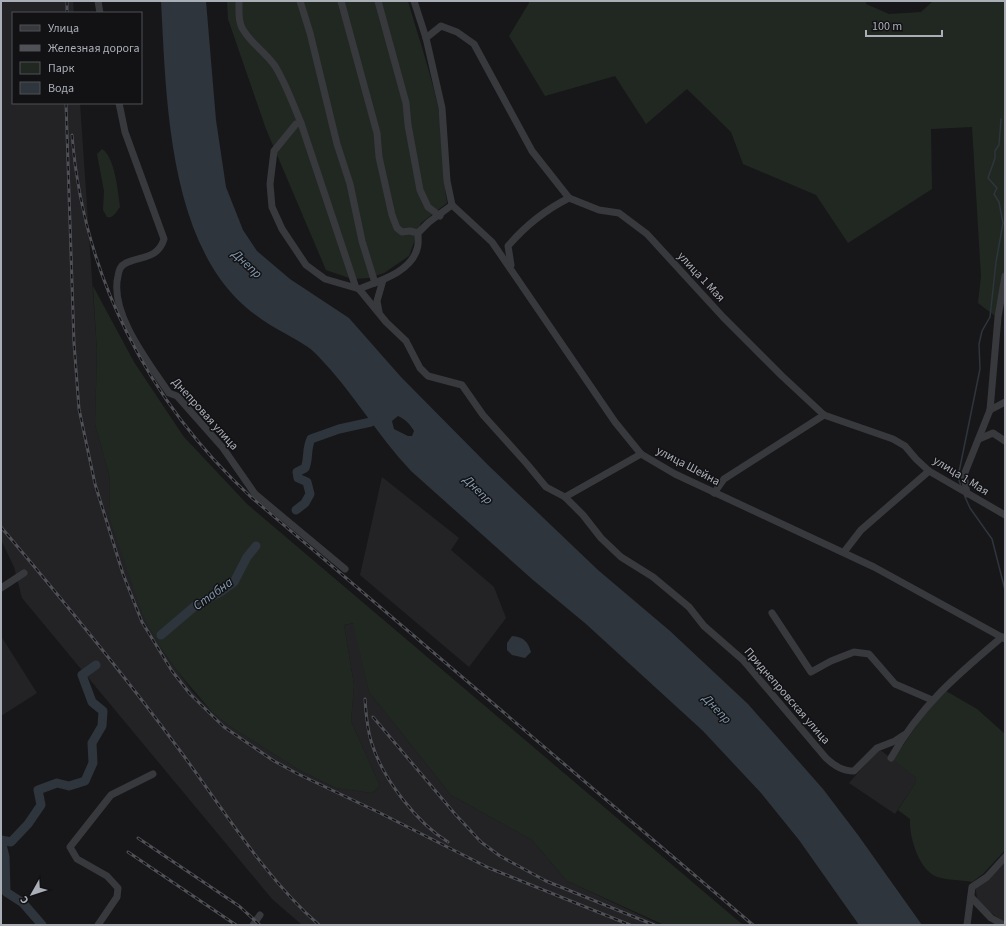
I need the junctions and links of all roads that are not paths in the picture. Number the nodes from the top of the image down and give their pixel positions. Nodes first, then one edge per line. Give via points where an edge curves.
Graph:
1 (98, 1) edge
2 (239, 1) edge
3 (300, 1) edge
4 (341, 1) edge
5 (378, 1) edge
6 (414, 1) edge
7 (100, 12) edge
8 (426, 38) junction
9 (119, 104) edge
10 (301, 123) junction
11 (569, 198) junction
12 (452, 205) junction
13 (440, 216) junction
14 (418, 233) junction
15 (511, 267) junction
16 (1005, 276) edge
17 (383, 280) junction
18 (375, 283) junction
19 (358, 289) junction
20 (380, 314) junction
21 (1005, 402) edge
22 (990, 410) junction
23 (824, 415) junction
24 (978, 439) junction
25 (1005, 441) edge
26 (641, 454) junction
27 (929, 470) junction
28 (714, 493) junction
29 (967, 494) junction
30 (565, 497) junction
31 (1005, 515) edge
32 (844, 552) junction
33 (345, 569) dead end
34 (24, 573) dead end
35 (1, 588) edge
36 (772, 612) dead end
37 (1003, 638) edge
38 (932, 700) junction
39 (904, 735) junction
40 (891, 758) dead end
41 (153, 774) dead end
42 (1005, 856) edge
43 (971, 897) junction
44 (260, 915) dead end
45 (98, 925) edge
46 (253, 925) edge
47 (967, 925) edge
48 (1004, 925) edge

1 - 7 street
2 - 10 street via 240,21 244,32 274,65 287,88
3 - 18 street
4 - 14 street via 376,132 392,216 397,228 402,232 410,230
5 - 13 street via 406,103 420,190 428,207
6 - 8 street
8 - 11 street, улица 1 Мая via 441,26 457,32 474,44 532,151
8 - 12 street via 442,108 447,181
9 - 33 street, Днепровая улица via 126,132 164,239 162,246 153,255 120,268 116,284 118,307 137,343 169,393 177,396 223,448 255,494
10 - 19 street
10 - 19 street via 296,124 274,151 270,184 272,207 282,229 306,265 325,278
11 - 15 street via 551,206 512,241 508,246
11 - 23 street, улица 1 Мая via 599,210 619,213 647,234 723,317
12 - 13 street
12 - 15 street, улица Шейна via 492,242
13 - 14 street
14 - 17 street via 417,250 404,269
15 - 26 street, улица Шейна via 615,422
16 - 22 street via 998,317
17 - 18 street
17 - 20 street via 377,301
18 - 19 street
19 - 20 street, Приднепровская улица
20 - 30 street, Приднепровская улица via 406,341 420,368 428,376 462,385 483,415 546,488
21 - 22 street
22 - 24 street
23 - 27 street, улица 1 Мая via 893,439 905,446 916,460
23 - 28 street via 724,479
24 - 25 street via 993,433
24 - 29 street via 964,475
26 - 28 street, улица Шейна
26 - 30 street
27 - 29 street, улица 1 Мая
27 - 32 street via 861,530
28 - 32 street, улица Шейна
29 - 31 street, улица 1 Мая
30 - 39 street, Приднепровская улица via 621,557 653,577 689,607 704,626 743,660 835,766 845,771 854,771 877,748 895,742
32 - 37 street, улица Шейна
34 - 35 street
36 - 38 street via 811,672 854,652 869,654 895,684
37 - 38 street via 947,683
38 - 39 street
39 - 40 street
41 - 45 street via 111,796 70,847 77,859 107,876 118,888 117,897
42 - 43 street via 987,877 972,887
43 - 47 street
43 - 48 street via 991,918
44 - 46 street

